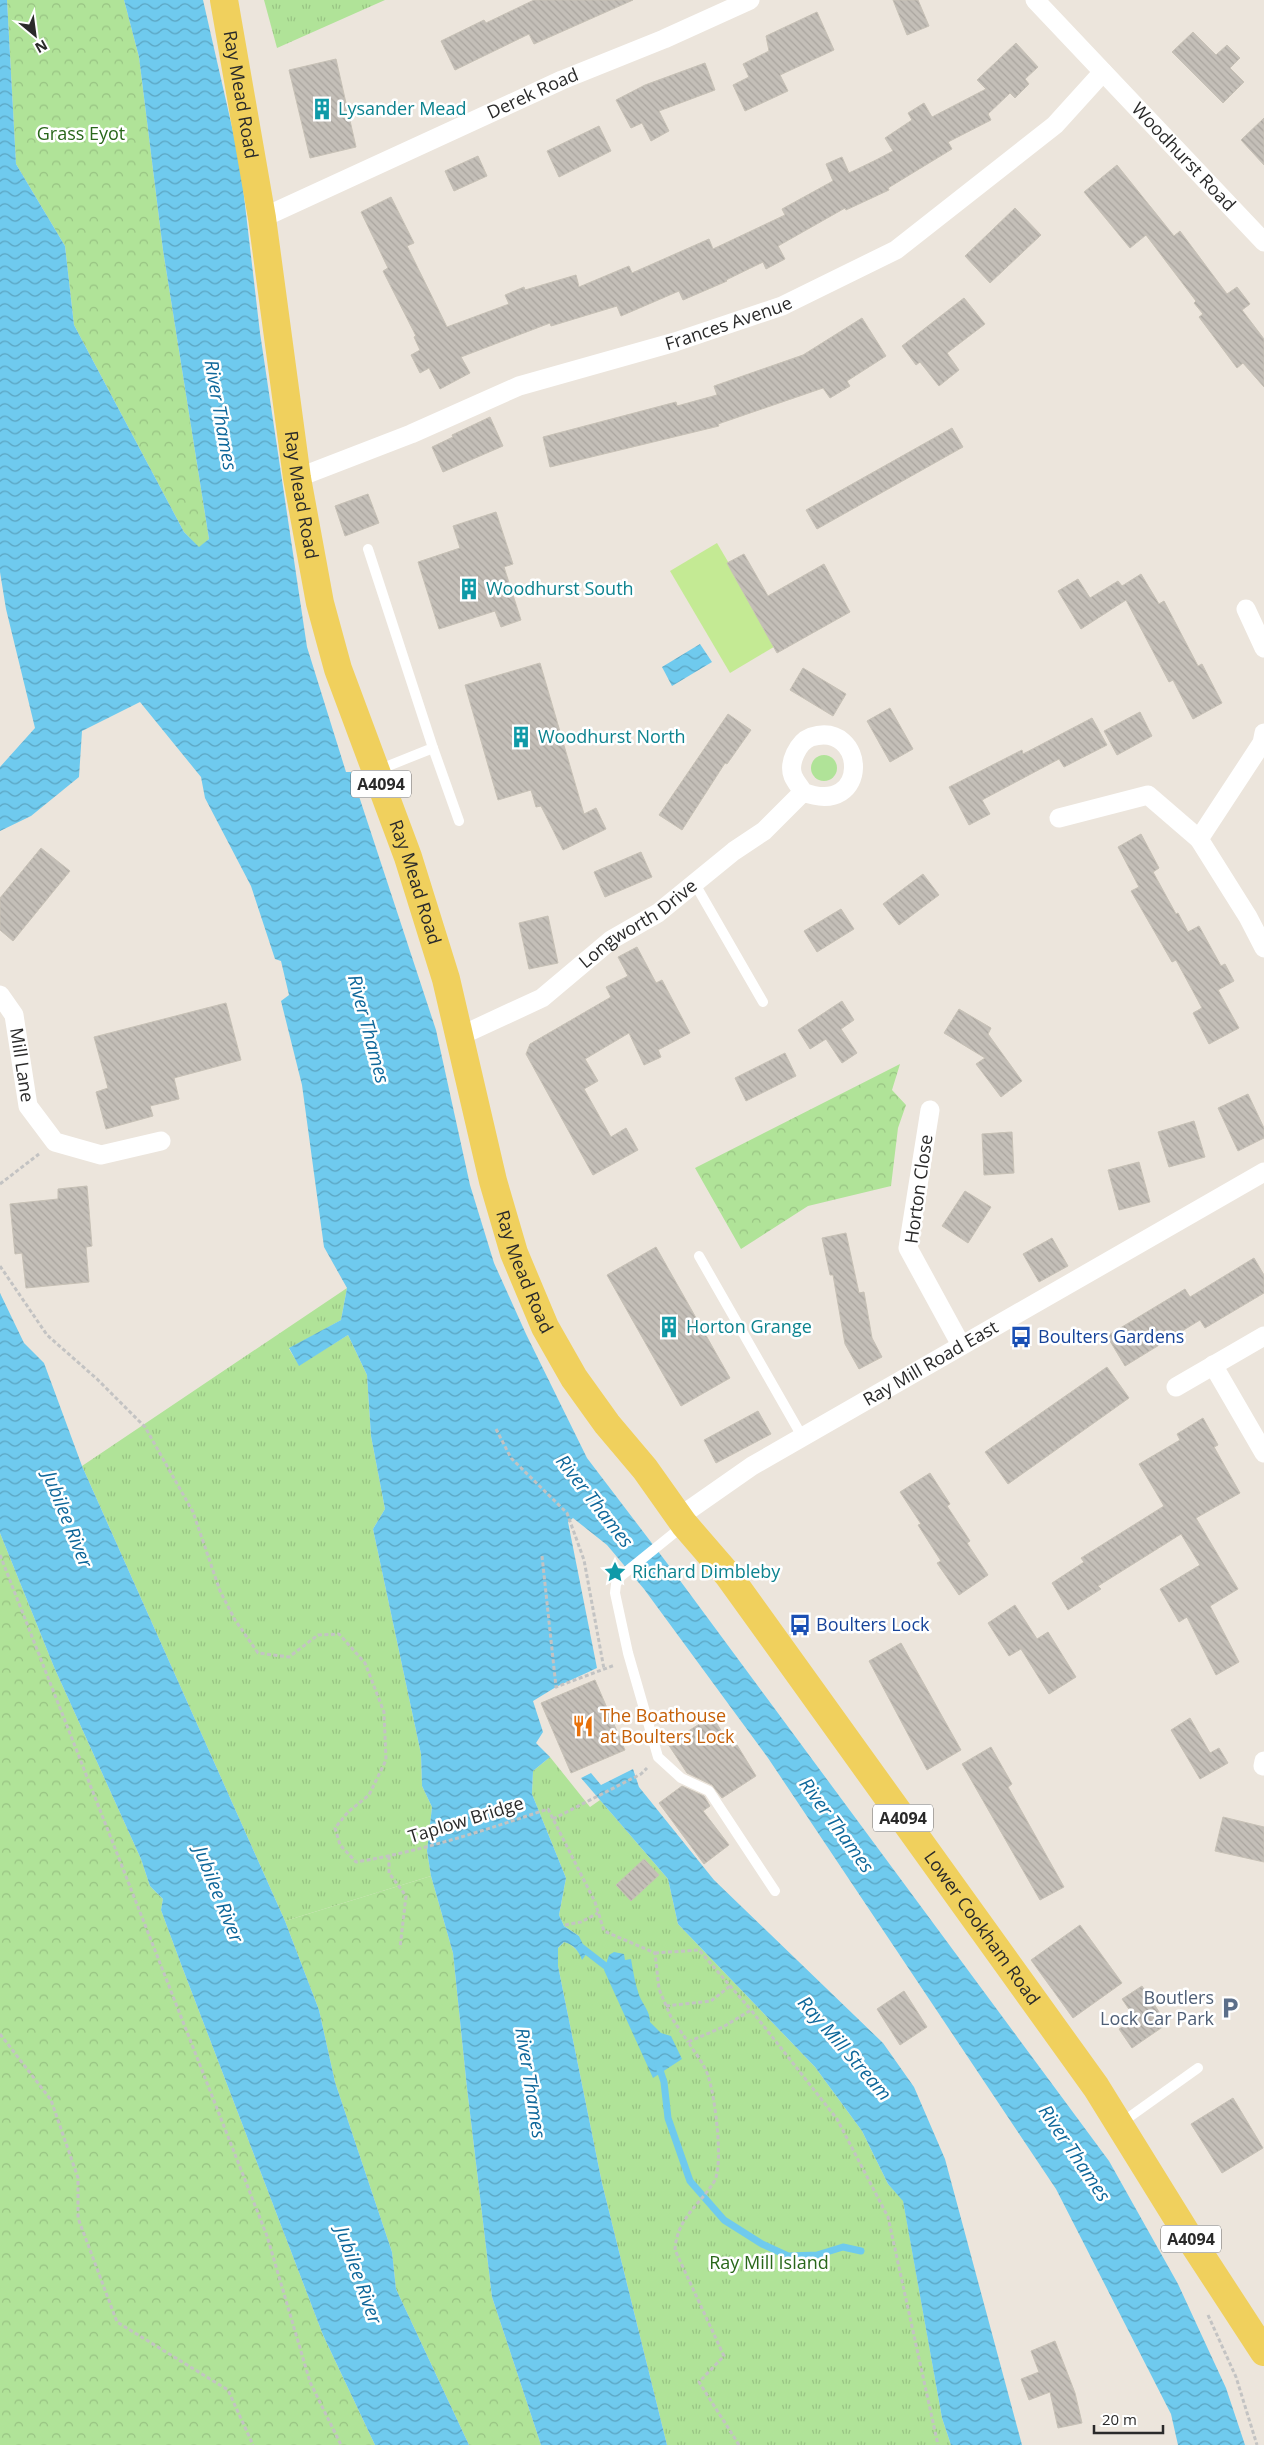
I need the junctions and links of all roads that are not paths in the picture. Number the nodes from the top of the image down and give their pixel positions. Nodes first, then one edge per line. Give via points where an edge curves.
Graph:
1 (224, 0) edge
2 (750, 0) edge
3 (1034, 0) edge
4 (1103, 72) junction
5 (262, 218) junction
6 (1264, 242) edge
7 (297, 478) junction
8 (368, 549) dead end
9 (1246, 609) dead end
10 (1264, 648) edge
11 (1264, 732) edge
12 (433, 748) junction
13 (377, 770) junction
14 (803, 792) dead end
15 (1060, 818) dead end
16 (459, 821) dead end
17 (1199, 839) junction
18 (694, 884) junction
19 (1264, 948) edge
20 (0, 996) edge
21 (763, 1002) dead end
22 (460, 1036) junction
23 (930, 1110) dead end
24 (161, 1141) dead end
25 (1264, 1172) edge
26 (699, 1256) dead end
27 (1264, 1336) edge
28 (961, 1345) junction
29 (1213, 1365) junction
30 (1176, 1387) dead end
31 (803, 1438) junction
32 (1264, 1454) edge
33 (678, 1526) junction
34 (775, 1891) dead end
35 (1198, 2068) dead end
36 (1120, 2124) junction
37 (1264, 2352) edge

1 - 5 main road, Ray Mead Road / A4094
2 - 5 street, Derek Road via 562,80
3 - 4 street
4 - 6 street, Woodhurst Road
4 - 7 street, Frances Avenue via 1055,125 896,250 782,306 675,342 518,386 411,434
5 - 7 main road, Ray Mead Road / A4094
7 - 13 main road, Ray Mead Road / A4094 via 328,636
8 - 12 lane
9 - 10 street
11 - 17 street via 1262,743
12 - 13 lane
12 - 16 lane
13 - 22 main road, Ray Mead Road / A4094 via 411,866
14 - 18 street, Longworth Drive via 764,831
15 - 17 street via 1148,795
17 - 19 street
18 - 21 lane
18 - 22 street, Longworth Drive via 658,912 611,940 542,998
20 - 24 street, Mill Lane via 14,1015 28,1106 56,1142 101,1155
22 - 33 main road, Ray Mead Road / A4094 via 493,1181 528,1290 574,1378
23 - 28 street, Horton Close via 908,1248
25 - 28 street, Ray Mill Road East
26 - 31 lane
27 - 29 street
28 - 31 street, Ray Mill Road East
29 - 30 street
29 - 32 street
31 - 33 street, Ray Mill Road East via 752,1466
33 - 34 lane via 616,1584 615,1593 630,1660 644,1697 658,1757 681,1778 709,1791
33 - 36 main road, Lower Cookham Road / A4094 via 728,1575 1043,2010
35 - 36 lane
36 - 37 main road, Lower Cookham Road / A4094

